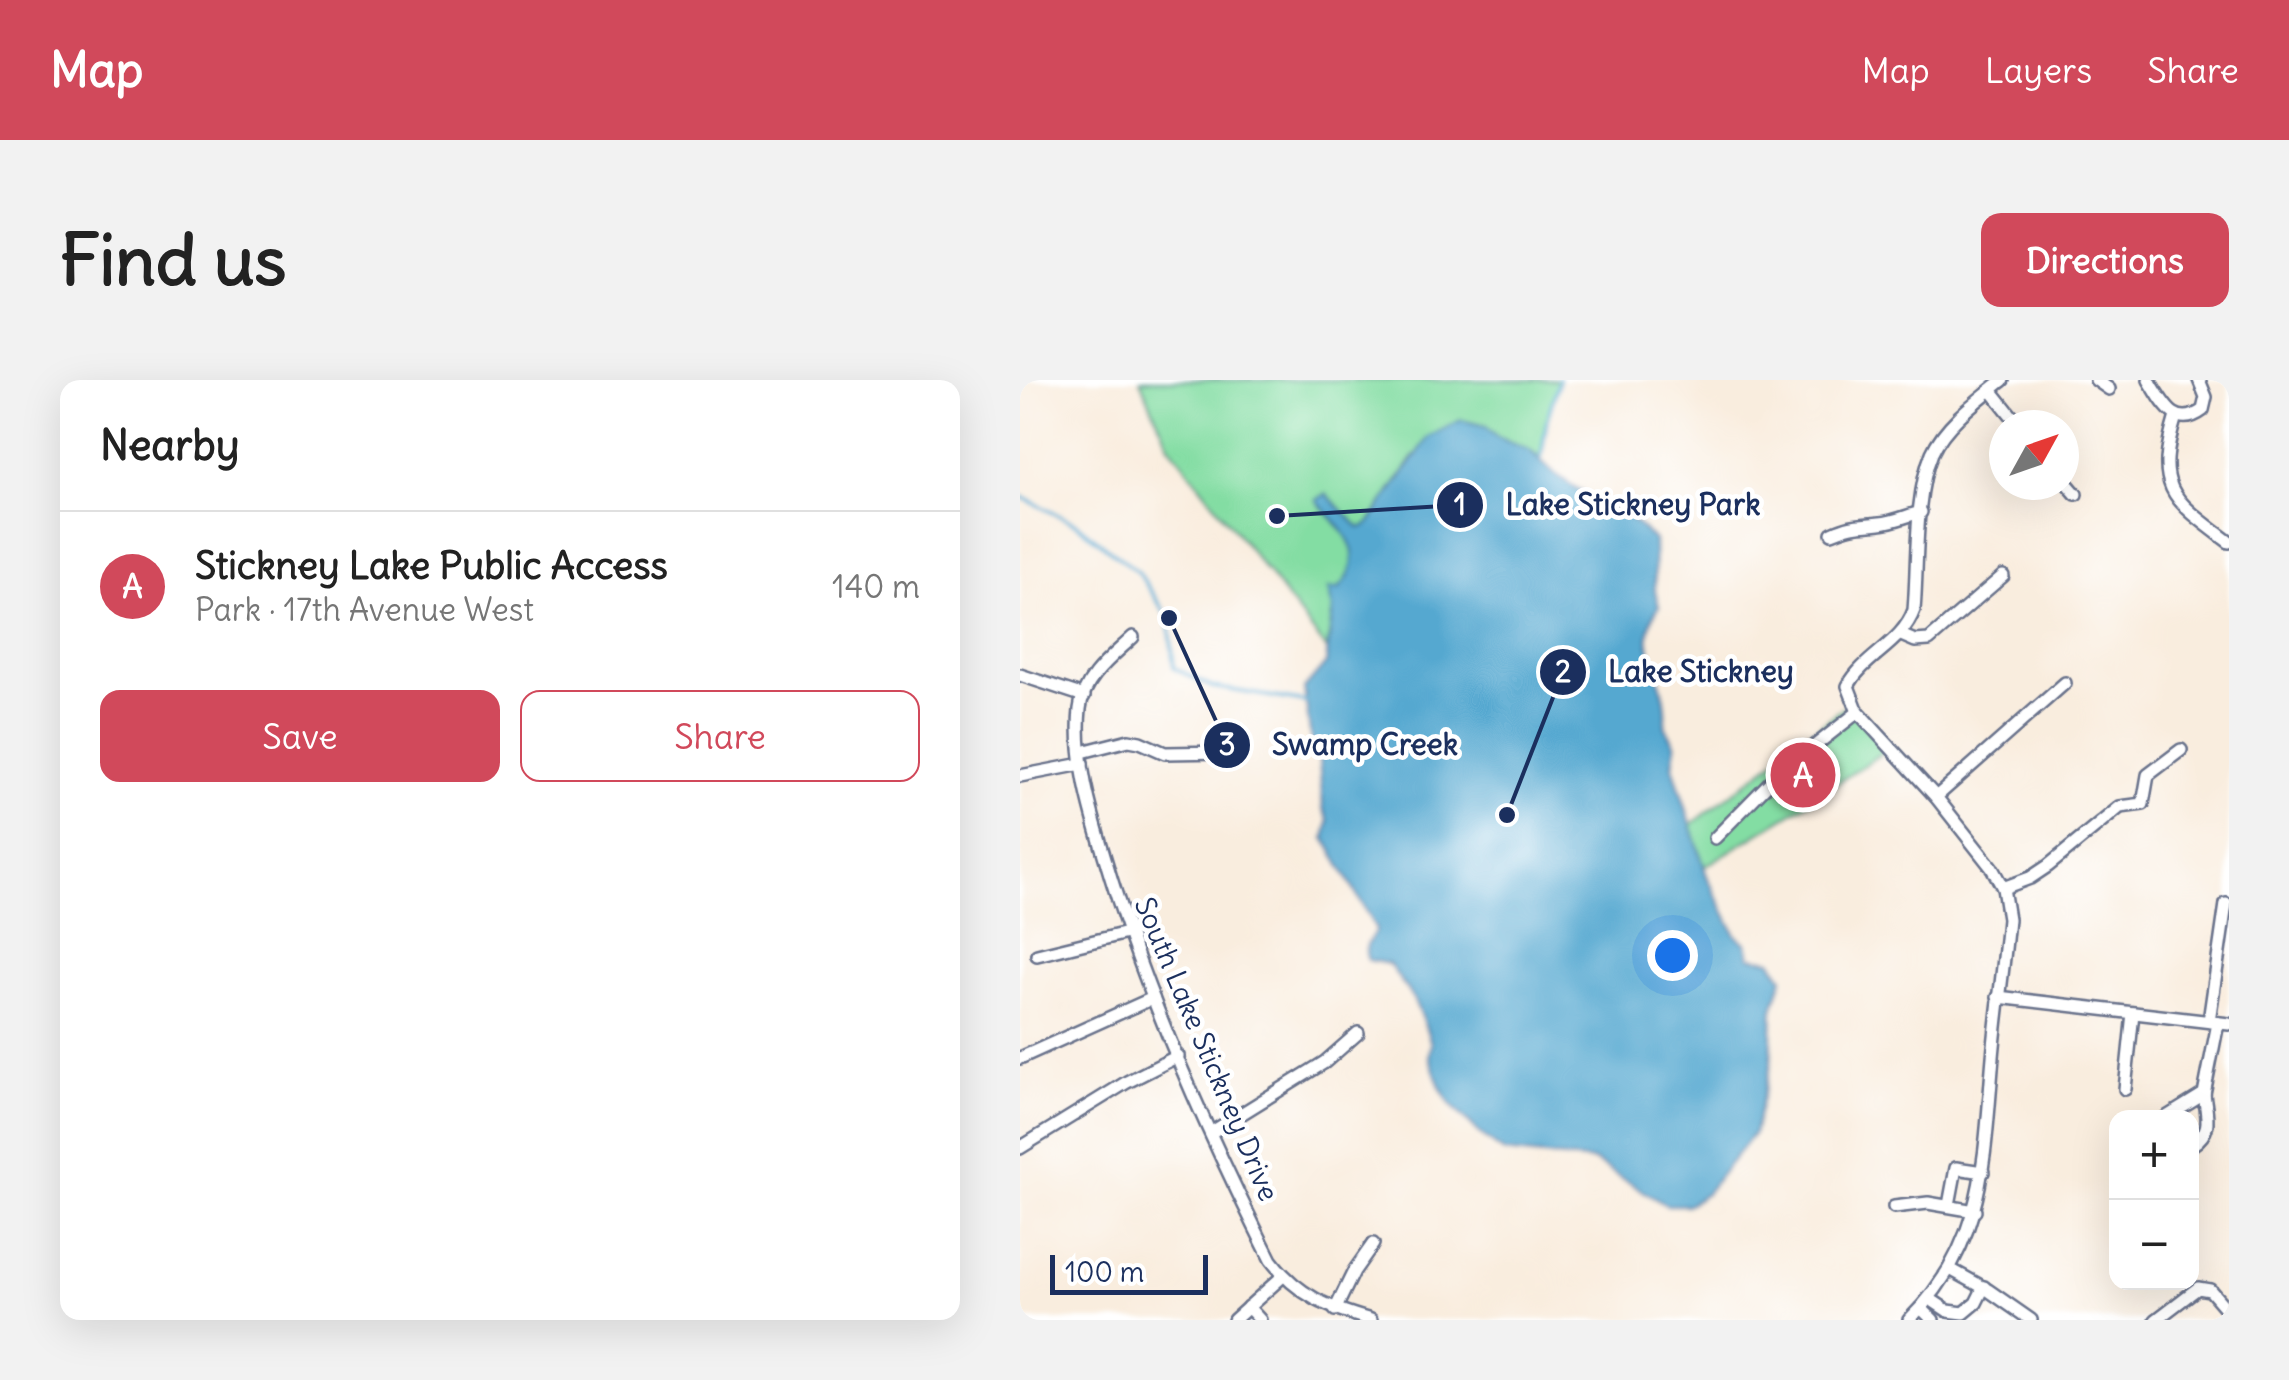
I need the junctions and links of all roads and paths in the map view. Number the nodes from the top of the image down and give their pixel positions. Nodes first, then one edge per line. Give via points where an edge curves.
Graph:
1 (2003, 380) edge
2 (2096, 380) edge
3 (2149, 380) edge
4 (2199, 380) edge
5 (2109, 388) dead end
6 (1991, 390) junction
7 (2008, 410) edge
8 (2176, 416) junction
9 (1921, 512) junction
10 (1832, 533) dead end
11 (2229, 542) edge
12 (2003, 576) dead end
13 (1901, 634) junction
14 (1133, 637) dead end
15 (1020, 675) edge
16 (2065, 683) dead end
17 (1084, 696) junction
18 (1858, 712) junction
19 (2180, 750) dead end
20 (1228, 752) dead end
21 (1082, 758) junction
22 (1020, 776) edge
23 (1936, 797) junction
24 (1716, 838) dead end
25 (2003, 888) junction
26 (2226, 904) dead end
27 (1127, 933) junction
28 (1037, 955) dead end
29 (1998, 997) junction
30 (1153, 998) junction
31 (2133, 1013) junction
32 (2219, 1022) edge
33 (1358, 1033) dead end
34 (1178, 1056) junction
35 (1020, 1058) edge
36 (2125, 1090) dead end
37 (2204, 1094) junction
38 (2178, 1110) edge
39 (1212, 1132) junction
40 (2199, 1140) edge
41 (1020, 1148) edge
42 (1982, 1172) junction
43 (1949, 1205) junction
44 (1894, 1208) dead end
45 (1975, 1211) junction
46 (1374, 1244) dead end
47 (1950, 1269) junction
48 (1283, 1276) junction
49 (1984, 1287) junction
50 (1925, 1304) junction
51 (1248, 1307) junction
52 (1336, 1310) junction
53 (2229, 1312) edge
54 (1234, 1320) edge
55 (1260, 1320) edge
56 (1372, 1320) edge
57 (1909, 1320) edge
58 (1933, 1320) edge
59 (2031, 1320) edge
60 (2156, 1320) edge

1 - 6 street
2 - 5 street
3 - 8 street
4 - 8 street via 2204,410 2193,418
6 - 7 street
6 - 9 street via 1932,453
8 - 11 street via 2166,475 2177,498
9 - 10 street
9 - 13 street via 1914,610
12 - 13 street via 1928,640
13 - 18 street via 1848,686
14 - 17 street via 1091,678
15 - 17 street
16 - 23 street
17 - 21 street, South Lake Stickney Drive
18 - 23 street
18 - 24 street via 1775,777
19 - 25 street via 2148,776 2144,804 2120,807 2030,878
20 - 21 street via 1165,753 1129,740
21 - 22 street
21 - 27 street, South Lake Stickney Drive
23 - 25 street
25 - 29 street via 2008,919
26 - 32 street
27 - 28 street
27 - 30 street, South Lake Stickney Drive
29 - 31 street
29 - 42 street
30 - 34 street, South Lake Stickney Drive
30 - 35 street
31 - 32 street
31 - 36 street
32 - 37 street
33 - 39 street via 1325,1062
34 - 39 street, South Lake Stickney Drive
34 - 41 street
37 - 38 street
37 - 40 street via 2208,1127
39 - 48 street, South Lake Stickney Drive
42 - 43 street via 1956,1168
42 - 45 street
43 - 44 street
43 - 45 street
45 - 47 street
46 - 52 street
47 - 49 street
47 - 50 street
48 - 51 street
48 - 52 street, South Lake Stickney Drive
49 - 50 street via 1964,1313
49 - 59 street
50 - 57 street
50 - 58 street
51 - 54 street
51 - 55 street
52 - 56 street, South Lake Stickney Drive
53 - 60 street via 2210,1290 2198,1288

